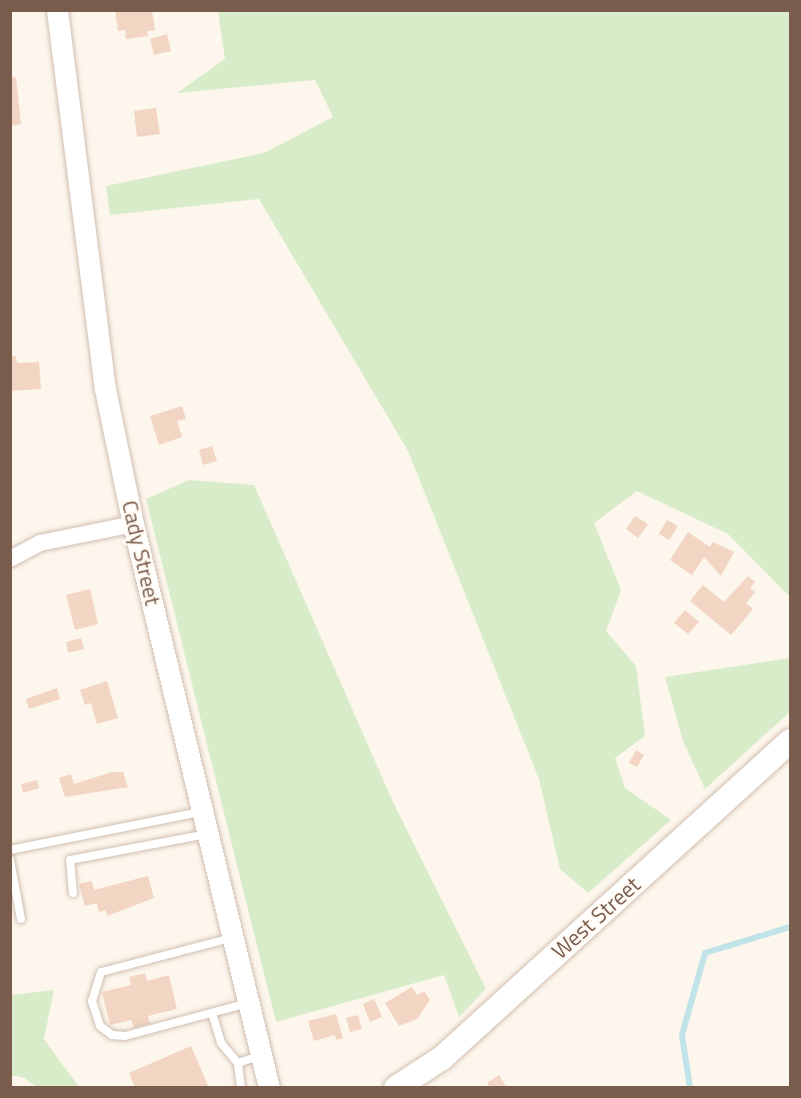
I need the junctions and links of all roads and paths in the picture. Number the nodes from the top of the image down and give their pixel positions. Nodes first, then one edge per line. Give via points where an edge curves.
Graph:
1 (57, 10) edge
2 (133, 524) junction
3 (10, 559) edge
4 (790, 741) edge
5 (201, 812) junction
6 (207, 834) junction
7 (10, 850) edge
8 (10, 860) edge
9 (73, 893) dead end
10 (21, 919) dead end
11 (233, 938) junction
12 (249, 1003) junction
13 (212, 1013) junction
14 (261, 1055) junction
15 (238, 1063) junction
16 (241, 1088) edge
17 (269, 1088) edge
18 (396, 1088) edge

1 - 2 street, Cady Street via 105,389
2 - 3 street via 40,543
2 - 5 street, Cady Street
4 - 18 main road, West Street via 442,1058
5 - 6 street, Cady Street
5 - 7 lane
6 - 9 lane via 70,860
6 - 11 street, Cady Street
8 - 10 lane
11 - 12 street, Cady Street
11 - 13 lane via 111,968 101,972 93,988 100,1026 112,1035 125,1036
12 - 13 lane
12 - 14 street, Cady Street
13 - 15 lane via 221,1043
14 - 15 lane
14 - 17 street, Cady Street
15 - 16 lane

